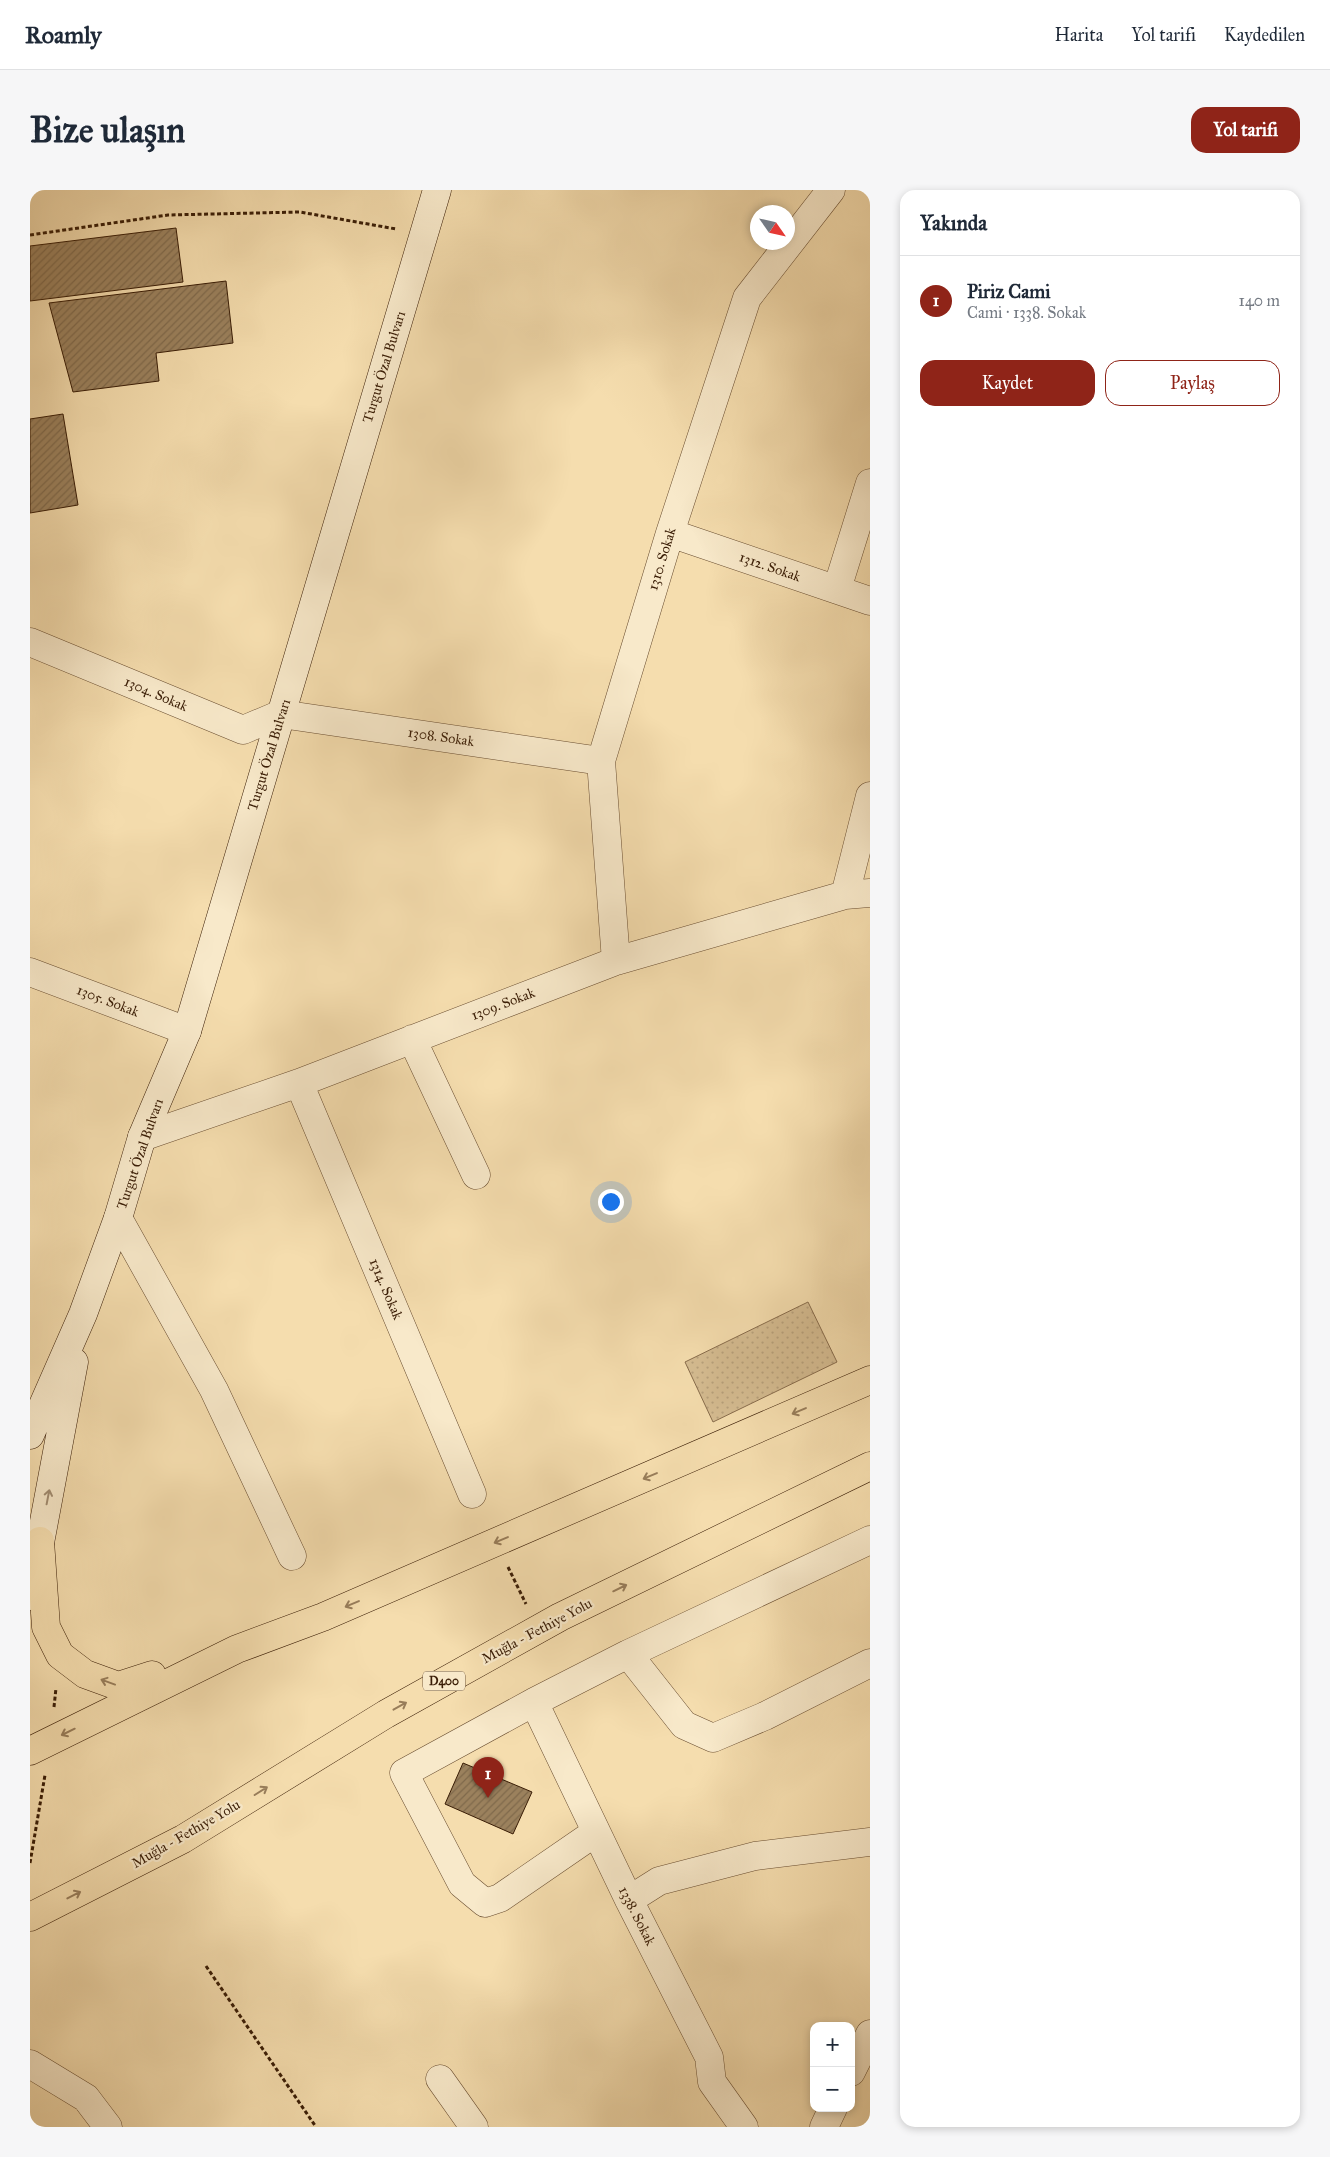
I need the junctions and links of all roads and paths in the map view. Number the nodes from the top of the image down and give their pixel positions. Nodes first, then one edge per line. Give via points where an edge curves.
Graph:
1 (437, 190) edge
2 (831, 190) edge
3 (424, 234) junction
4 (30, 235) edge
5 (870, 483) edge
6 (670, 533) junction
7 (837, 589) junction
8 (870, 601) edge
9 (30, 642) edge
10 (282, 714) junction
11 (601, 761) junction
12 (870, 796) edge
13 (858, 894) edge
14 (616, 961) junction
15 (30, 972) edge
16 (187, 1031) junction
17 (412, 1040) junction
18 (299, 1083) junction
19 (142, 1137) junction
20 (476, 1175) dead end
21 (118, 1218) junction
22 (83, 1314) junction
23 (870, 1380) edge
24 (30, 1434) edge
25 (870, 1466) edge
26 (472, 1494) dead end
27 (870, 1540) edge
28 (40, 1541) junction
29 (496, 1542) junction
30 (292, 1556) dead end
31 (30, 1596) edge
32 (539, 1629) junction
33 (237, 1649) junction
34 (628, 1654) junction
35 (870, 1663) edge
36 (534, 1702) junction
37 (30, 1751) edge
38 (596, 1832) junction
39 (870, 1842) edge
40 (629, 1900) junction
41 (30, 1917) edge
42 (206, 1966) dead end
43 (870, 2034) edge
44 (30, 2064) edge
45 (854, 2067) edge
46 (440, 2079) dead end
47 (831, 2112) edge
48 (108, 2127) edge
49 (316, 2127) edge
50 (474, 2127) edge
51 (744, 2127) edge
52 (824, 2127) edge

1 - 3 street, Turgut Özal Bulvarı
2 - 6 street, 1310. Sokak via 747,298
3 - 4 path via 300,212 168,215
3 - 10 street, Turgut Özal Bulvarı
5 - 7 street
6 - 7 street, 1312. Sokak
6 - 11 street, 1310. Sokak
7 - 8 street, 1312. Sokak
9 - 10 street, 1304. Sokak via 243,730
10 - 11 street, 1308. Sokak
10 - 16 street, Turgut Özal Bulvarı
11 - 14 street, 1310. Sokak
12 - 13 street
13 - 14 street, 1309. Sokak
14 - 17 street, 1309. Sokak
15 - 16 street, 1305. Sokak
16 - 19 street, Turgut Özal Bulvarı
17 - 18 street, 1309. Sokak
17 - 20 street
18 - 19 street, 1309. Sokak
18 - 26 street, 1314. Sokak
19 - 21 street, Turgut Özal Bulvarı
21 - 22 street, Turgut Özal Bulvarı
21 - 30 street via 214,1390
22 - 24 street, Turgut Özal Bulvarı
28 -> 22 street, Turgut Özal Bulvarı
23 -> 29 highway
32 -> 25 highway, Muğla - Fethiye Yolu / D400
27 - 34 street
28 - 31 street, Turgut Özal Bulvarı
33 -> 28 highway via 118,1686 85,1674 60,1655 46,1628
29 - 32 path
29 -> 33 highway via 323,1617
41 -> 32 highway, Muğla - Fethiye Yolu / D400 via 183,1839 386,1714
33 -> 37 highway
34 - 35 street via 684,1726 714,1738
34 - 36 street
36 - 38 street, 1338. Sokak
36 - 38 street via 404,1773 462,1884 485,1903 500,1898
38 - 40 street, 1338. Sokak
39 - 40 street via 755,1856 659,1881
40 - 51 street, 1338. Sokak via 709,2056 712,2082
42 - 49 path
43 - 45 street
44 - 48 street via 86,2098
46 - 50 street
47 - 52 street

